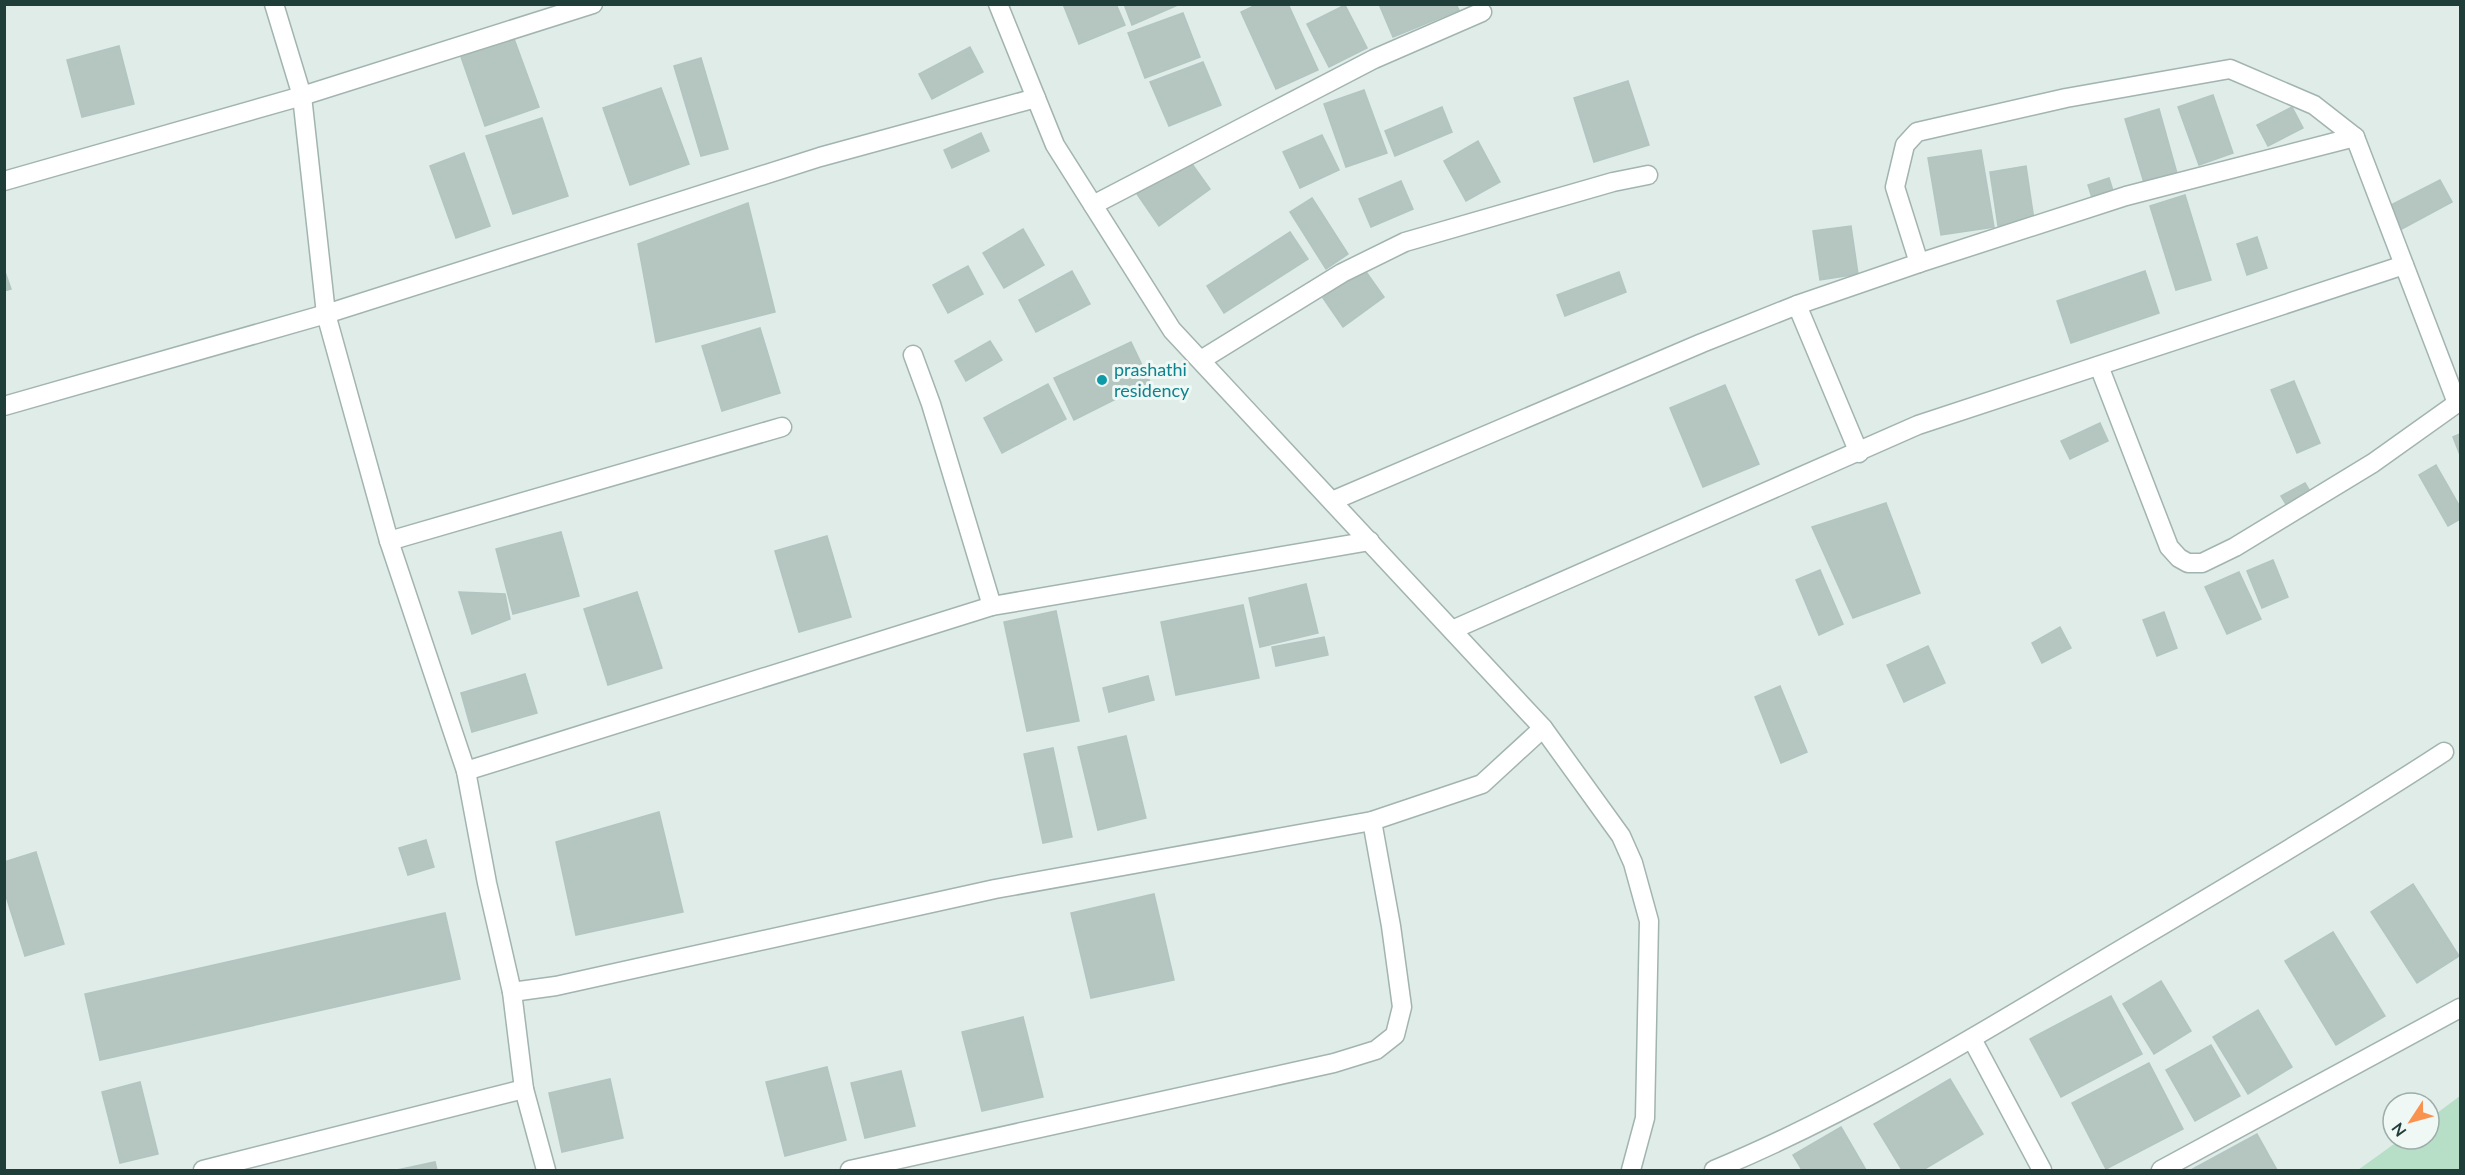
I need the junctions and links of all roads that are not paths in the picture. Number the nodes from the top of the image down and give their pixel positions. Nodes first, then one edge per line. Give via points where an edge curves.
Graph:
1 (274, 4) edge
2 (593, 4) edge
3 (998, 4) edge
4 (1482, 12) dead end
5 (302, 96) junction
6 (1036, 98) junction
7 (2355, 136) junction
8 (1648, 175) dead end
9 (4, 181) edge
10 (1093, 205) junction
11 (1919, 263) junction
12 (2404, 265) junction
13 (1797, 305) junction
14 (327, 314) junction
15 (912, 355) dead end
16 (1201, 360) junction
17 (2099, 366) junction
18 (2459, 402) edge
19 (4, 406) edge
20 (782, 427) dead end
21 (1859, 453) junction
22 (1332, 501) junction
23 (389, 541) junction
24 (1370, 541) junction
25 (992, 606) junction
26 (1452, 630) junction
27 (1543, 728) junction
28 (2444, 752) dead end
29 (466, 771) junction
30 (1372, 821) junction
31 (512, 992) junction
32 (2460, 1008) edge
33 (1972, 1039) junction
34 (524, 1089) junction
35 (203, 1170) edge
36 (546, 1170) edge
37 (850, 1170) edge
38 (1631, 1170) edge
39 (1714, 1170) edge
40 (2042, 1170) edge
41 (2161, 1170) edge

1 - 5 street
2 - 5 street
3 - 6 street
4 - 10 street via 1374,59
5 - 9 street
5 - 14 street
6 - 10 street via 1055,145
6 - 14 street via 820,157
7 - 11 street via 2126,196
7 - 11 street via 2314,105 2230,69 2066,98 1917,132 1905,145 1895,187
7 - 12 street
8 - 16 street via 1405,242 1342,273
10 - 16 street via 1172,330
11 - 13 street
12 - 17 street
12 - 18 street
13 - 21 street
13 - 22 street
14 - 19 street
14 - 23 street
15 - 25 street via 931,404
16 - 22 street
17 - 18 street via 2169,547 2188,563 2202,563 2245,541 2373,463
17 - 21 street via 1918,425
20 - 23 street
21 - 26 street
22 - 24 street
23 - 29 street
24 - 25 street
24 - 26 street
25 - 29 street
26 - 27 street
27 - 30 street via 1482,784
27 - 38 street via 1621,836 1649,921 1645,1118
28 - 33 street
29 - 31 street
30 - 31 street via 995,889 556,986
30 - 37 street via 1402,1007 1395,1035 1376,1050 1334,1063
31 - 34 street
32 - 41 street
33 - 39 street via 1776,1144
33 - 40 street
34 - 35 street
34 - 36 street

